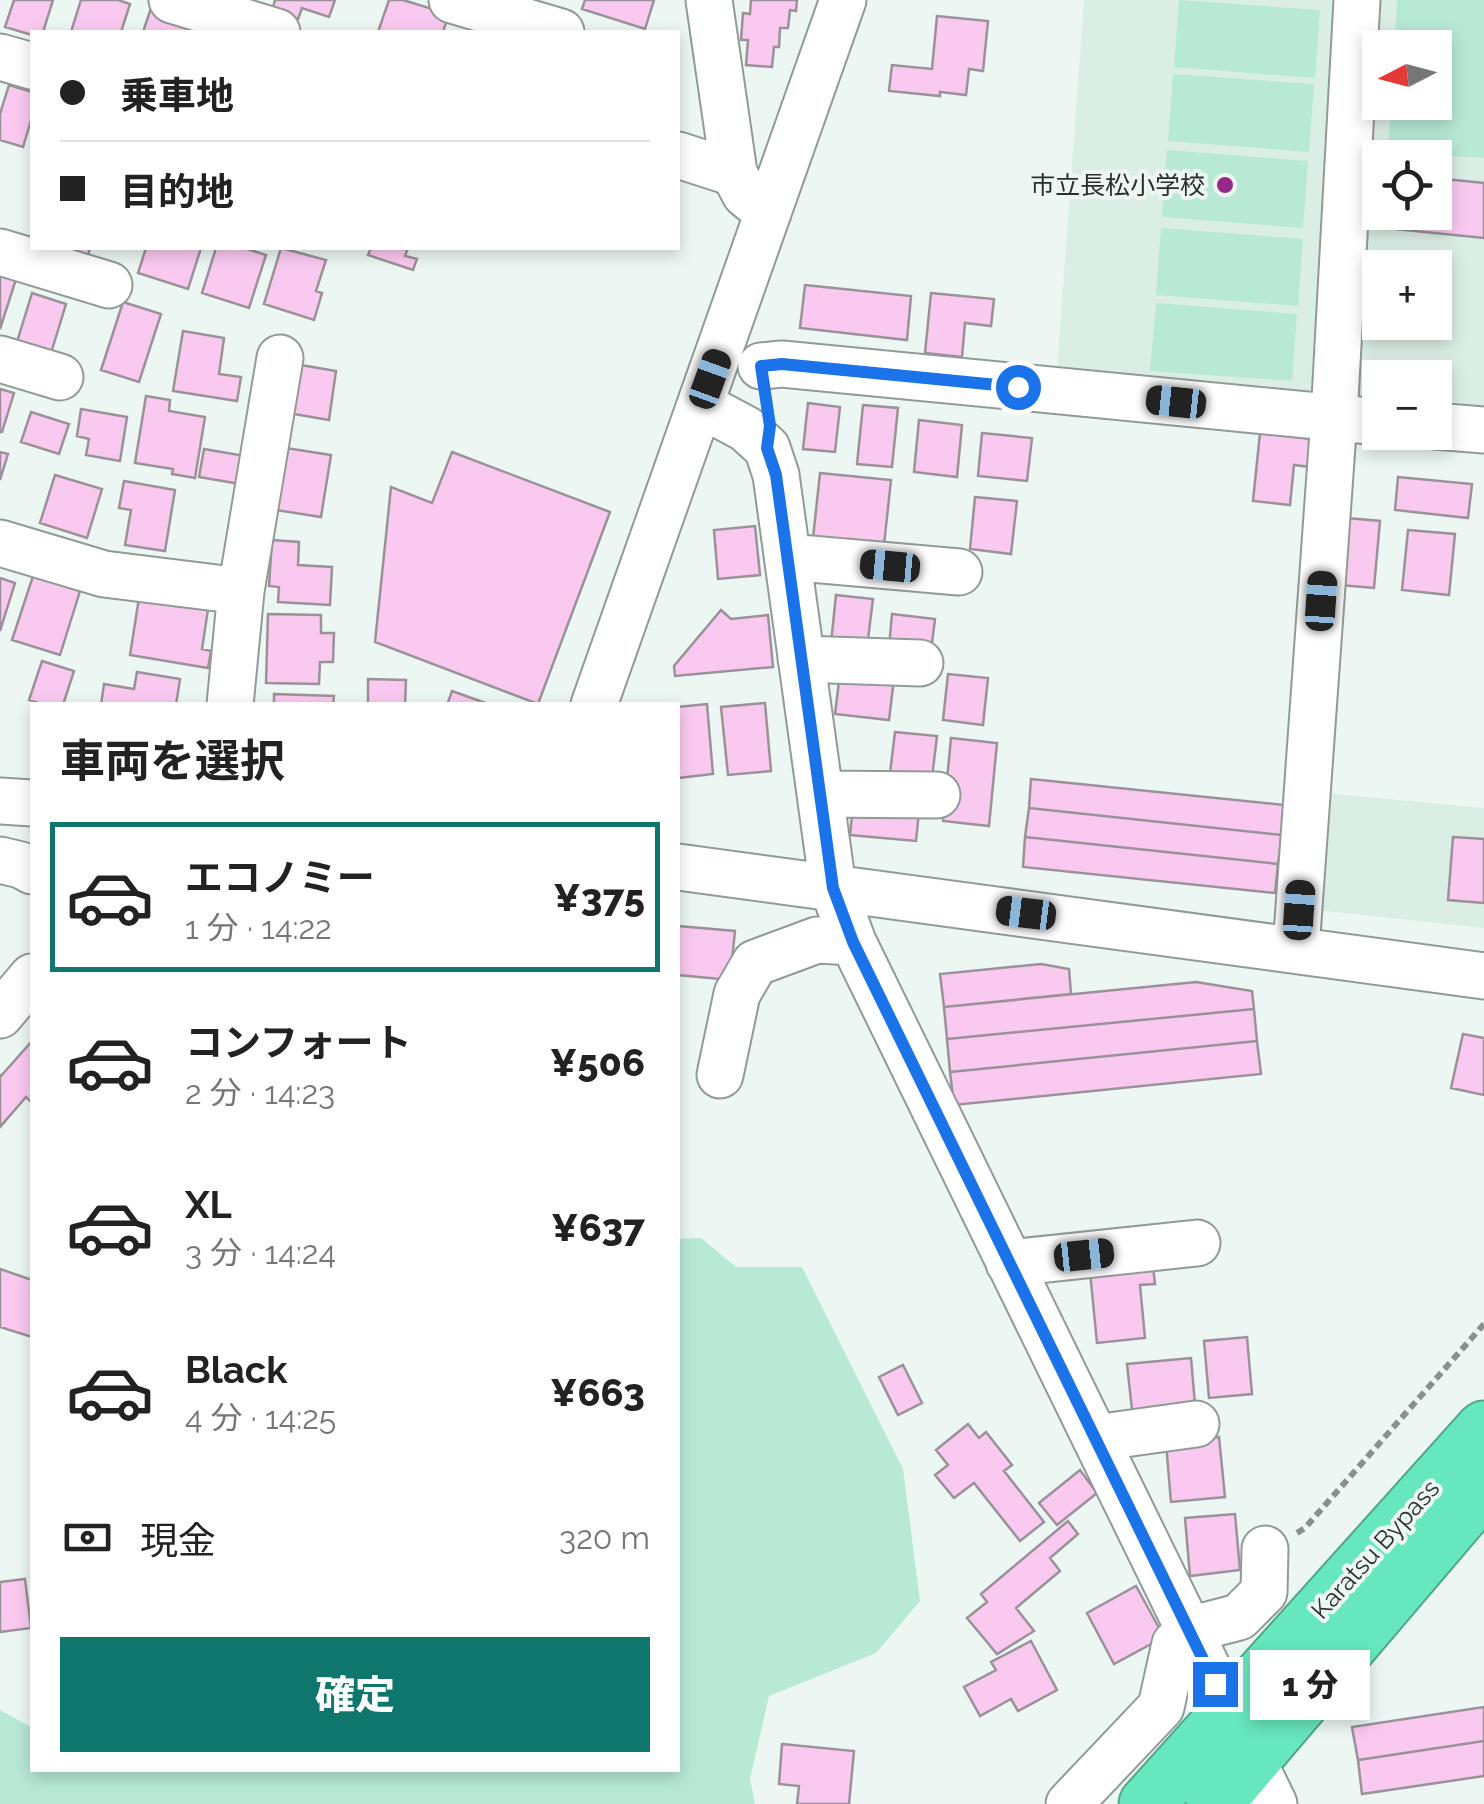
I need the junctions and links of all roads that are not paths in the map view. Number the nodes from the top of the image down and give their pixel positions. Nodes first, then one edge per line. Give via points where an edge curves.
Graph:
1 (172, 0) edge
2 (452, 0) edge
3 (710, 0) edge
4 (843, 0) edge
5 (1358, 0) edge
6 (270, 30) edge
7 (554, 30) edge
8 (0, 56) edge
9 (30, 65) edge
10 (724, 103) junction
11 (798, 128) junction
12 (680, 157) edge
13 (734, 173) junction
14 (768, 214) junction
15 (0, 252) edge
16 (109, 285) dead end
17 (728, 328) junction
18 (280, 358) dead end
19 (0, 359) edge
20 (761, 366) junction
21 (60, 377) dead end
22 (700, 405) junction
23 (1334, 418) junction
24 (1362, 420) edge
25 (1452, 427) edge
26 (1484, 430) edge
27 (767, 448) junction
28 (0, 543) edge
29 (788, 557) junction
30 (959, 572) dead end
31 (241, 592) junction
32 (801, 659) junction
33 (920, 663) dead end
34 (230, 702) edge
35 (595, 702) edge
36 (820, 794) junction
37 (937, 795) dead end
38 (0, 800) edge
39 (30, 804) edge
40 (0, 860) edge
41 (680, 866) edge
42 (30, 870) edge
43 (833, 888) junction
44 (853, 942) junction
45 (1296, 949) junction
46 (1484, 976) edge
47 (30, 979) edge
48 (0, 1015) edge
49 (720, 1074) dead end
50 (1196, 1243) dead end
51 (1010, 1263) junction
52 (1196, 1424) dead end
53 (1484, 1429) edge
54 (1095, 1438) junction
55 (1484, 1488) edge
56 (1264, 1550) road end
57 (1189, 1630) junction
58 (1228, 1711) junction
59 (1263, 1782) edge
60 (1069, 1804) edge
61 (1147, 1804) edge
62 (1214, 1804) edge

1 - 6 street
2 - 7 street
3 - 10 street
4 - 11 street
5 - 23 street
8 - 9 street
10 - 11 street via 738,119
10 - 13 street
11 - 14 street
12 - 13 street
13 - 14 street
14 - 17 street
15 - 16 street
17 - 20 street
17 - 22 street
18 - 31 street
19 - 21 street
20 - 23 street
20 - 27 street
22 - 27 street
22 - 35 street
23 - 24 street
23 - 45 street
25 - 26 street
27 - 29 street
28 - 31 street via 104,574
29 - 30 street
29 - 32 street
31 - 34 street
32 - 33 street
32 - 36 street
36 - 37 street
36 - 43 street
38 - 39 street
40 - 42 street
41 - 43 street
43 - 44 street
43 - 45 street
44 - 49 street via 818,940 755,964 736,994
44 - 51 street
45 - 46 street
47 - 48 street
50 - 51 street
51 - 54 street
52 - 54 street
53 - 58 highway, Karatsu Bypass
54 - 57 street
55 - 59 highway, Karatsu Bypass
56 - 57 street via 1264,1592 1239,1617
57 - 58 street
57 - 60 street via 1175,1644 1161,1707
58 - 59 street
58 - 61 highway, Karatsu Bypass
59 - 62 highway, Karatsu Bypass

